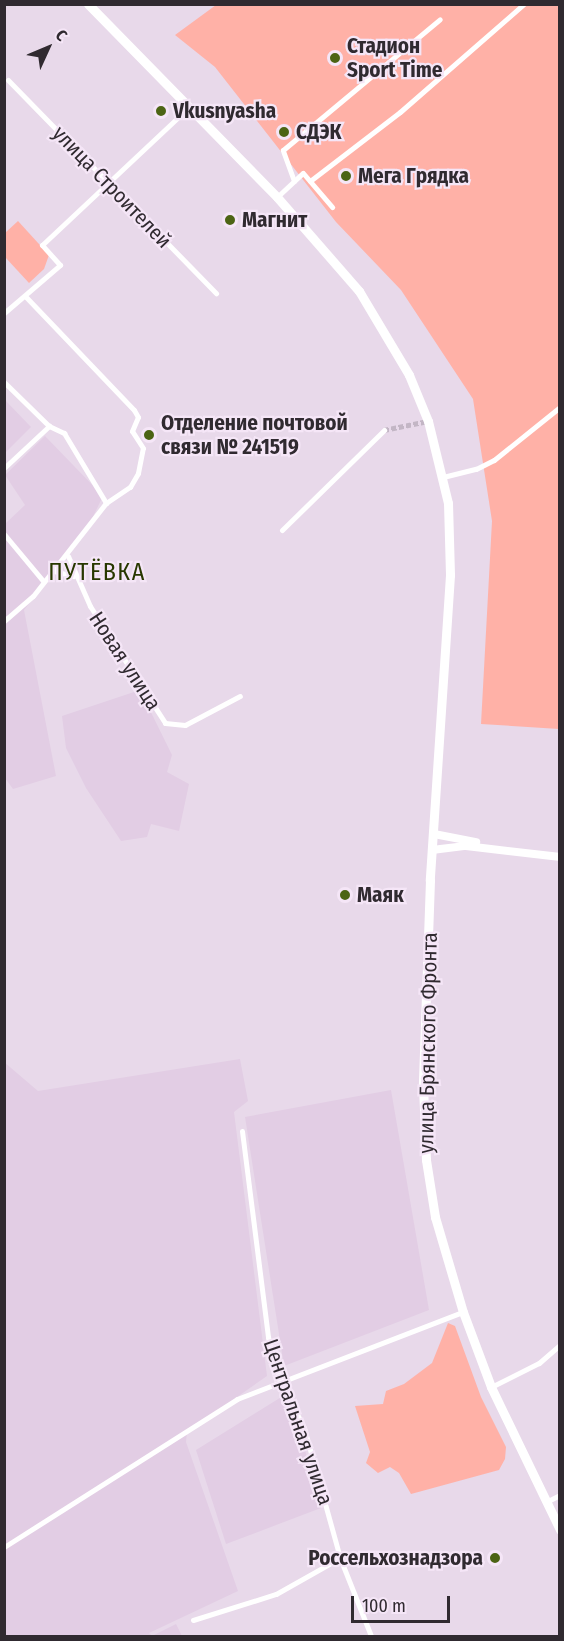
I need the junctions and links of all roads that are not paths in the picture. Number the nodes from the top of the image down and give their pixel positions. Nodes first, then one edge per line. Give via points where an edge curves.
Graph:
1 (88, 4) edge
2 (524, 4) edge
3 (440, 19) dead end
4 (8, 80) dead end
5 (189, 107) junction
6 (294, 181) junction
7 (310, 181) junction
8 (108, 183) junction
9 (277, 197) junction
10 (332, 207) dead end
11 (216, 293) dead end
12 (26, 297) junction
13 (4, 313) edge
14 (4, 382) edge
15 (560, 408) edge
16 (49, 426) junction
17 (384, 430) tunnel mouth
18 (4, 468) edge
19 (444, 477) junction
20 (106, 503) junction
21 (282, 530) dead end
22 (4, 534) edge
23 (68, 555) junction
24 (53, 572) junction
25 (74, 578) junction
26 (44, 582) junction
27 (4, 621) edge
28 (240, 696) dead end
29 (434, 834) junction
30 (432, 850) junction
31 (560, 851) edge
32 (560, 857) edge
33 (242, 1131) dead end
34 (463, 1312) junction
35 (560, 1345) edge
36 (280, 1380) junction
37 (491, 1387) junction
38 (560, 1495) edge
39 (546, 1502) junction
40 (560, 1530) edge
41 (4, 1547) edge
42 (340, 1558) junction
43 (193, 1620) dead end
44 (371, 1636) edge

1 - 5 main road, улица Брянского Фронта
2 - 7 street via 400,112
3 - 6 street via 283,150
4 - 8 street, улица Строителей
5 - 8 street
5 - 9 main road, улица Брянского Фронта
6 - 7 street via 303,173
6 - 9 street
7 - 10 street
8 - 11 street, улица Строителей
8 - 12 street via 42,245 60,265
9 - 19 main road, улица Брянского Фронта via 359,291 391,340 422,406
12 - 13 street
12 - 20 street via 138,417 132,431 143,448 134,482 118,498
14 - 16 street
15 - 19 street via 494,460
16 - 18 street
16 - 20 street via 64,433
17 - 21 street
19 - 29 main road, улица Брянского Фронта via 450,526 450,596
20 - 23 street
22 - 26 street
23 - 24 street
23 - 25 street, Новая улица
24 - 25 street via 60,570
24 - 26 street
25 - 28 street, Новая улица via 165,723 185,726
26 - 27 street
29 - 30 main road, улица Брянского Фронта
29 - 31 main road
30 - 32 main road via 466,846
30 - 34 main road, улица Брянского Фронта via 423,1085 426,1160 435,1217
33 - 36 street, Центральная улица via 268,1337
34 - 36 street
34 - 37 main road, улица Брянского Фронта
35 - 37 street via 539,1363
36 - 41 street via 237,1399
36 - 42 street, Центральная улица via 304,1428
37 - 39 main road, улица Брянского Фронта
38 - 39 street
39 - 40 main road, улица Брянского Фронта
42 - 43 street via 276,1594
42 - 44 street, Центральная улица

